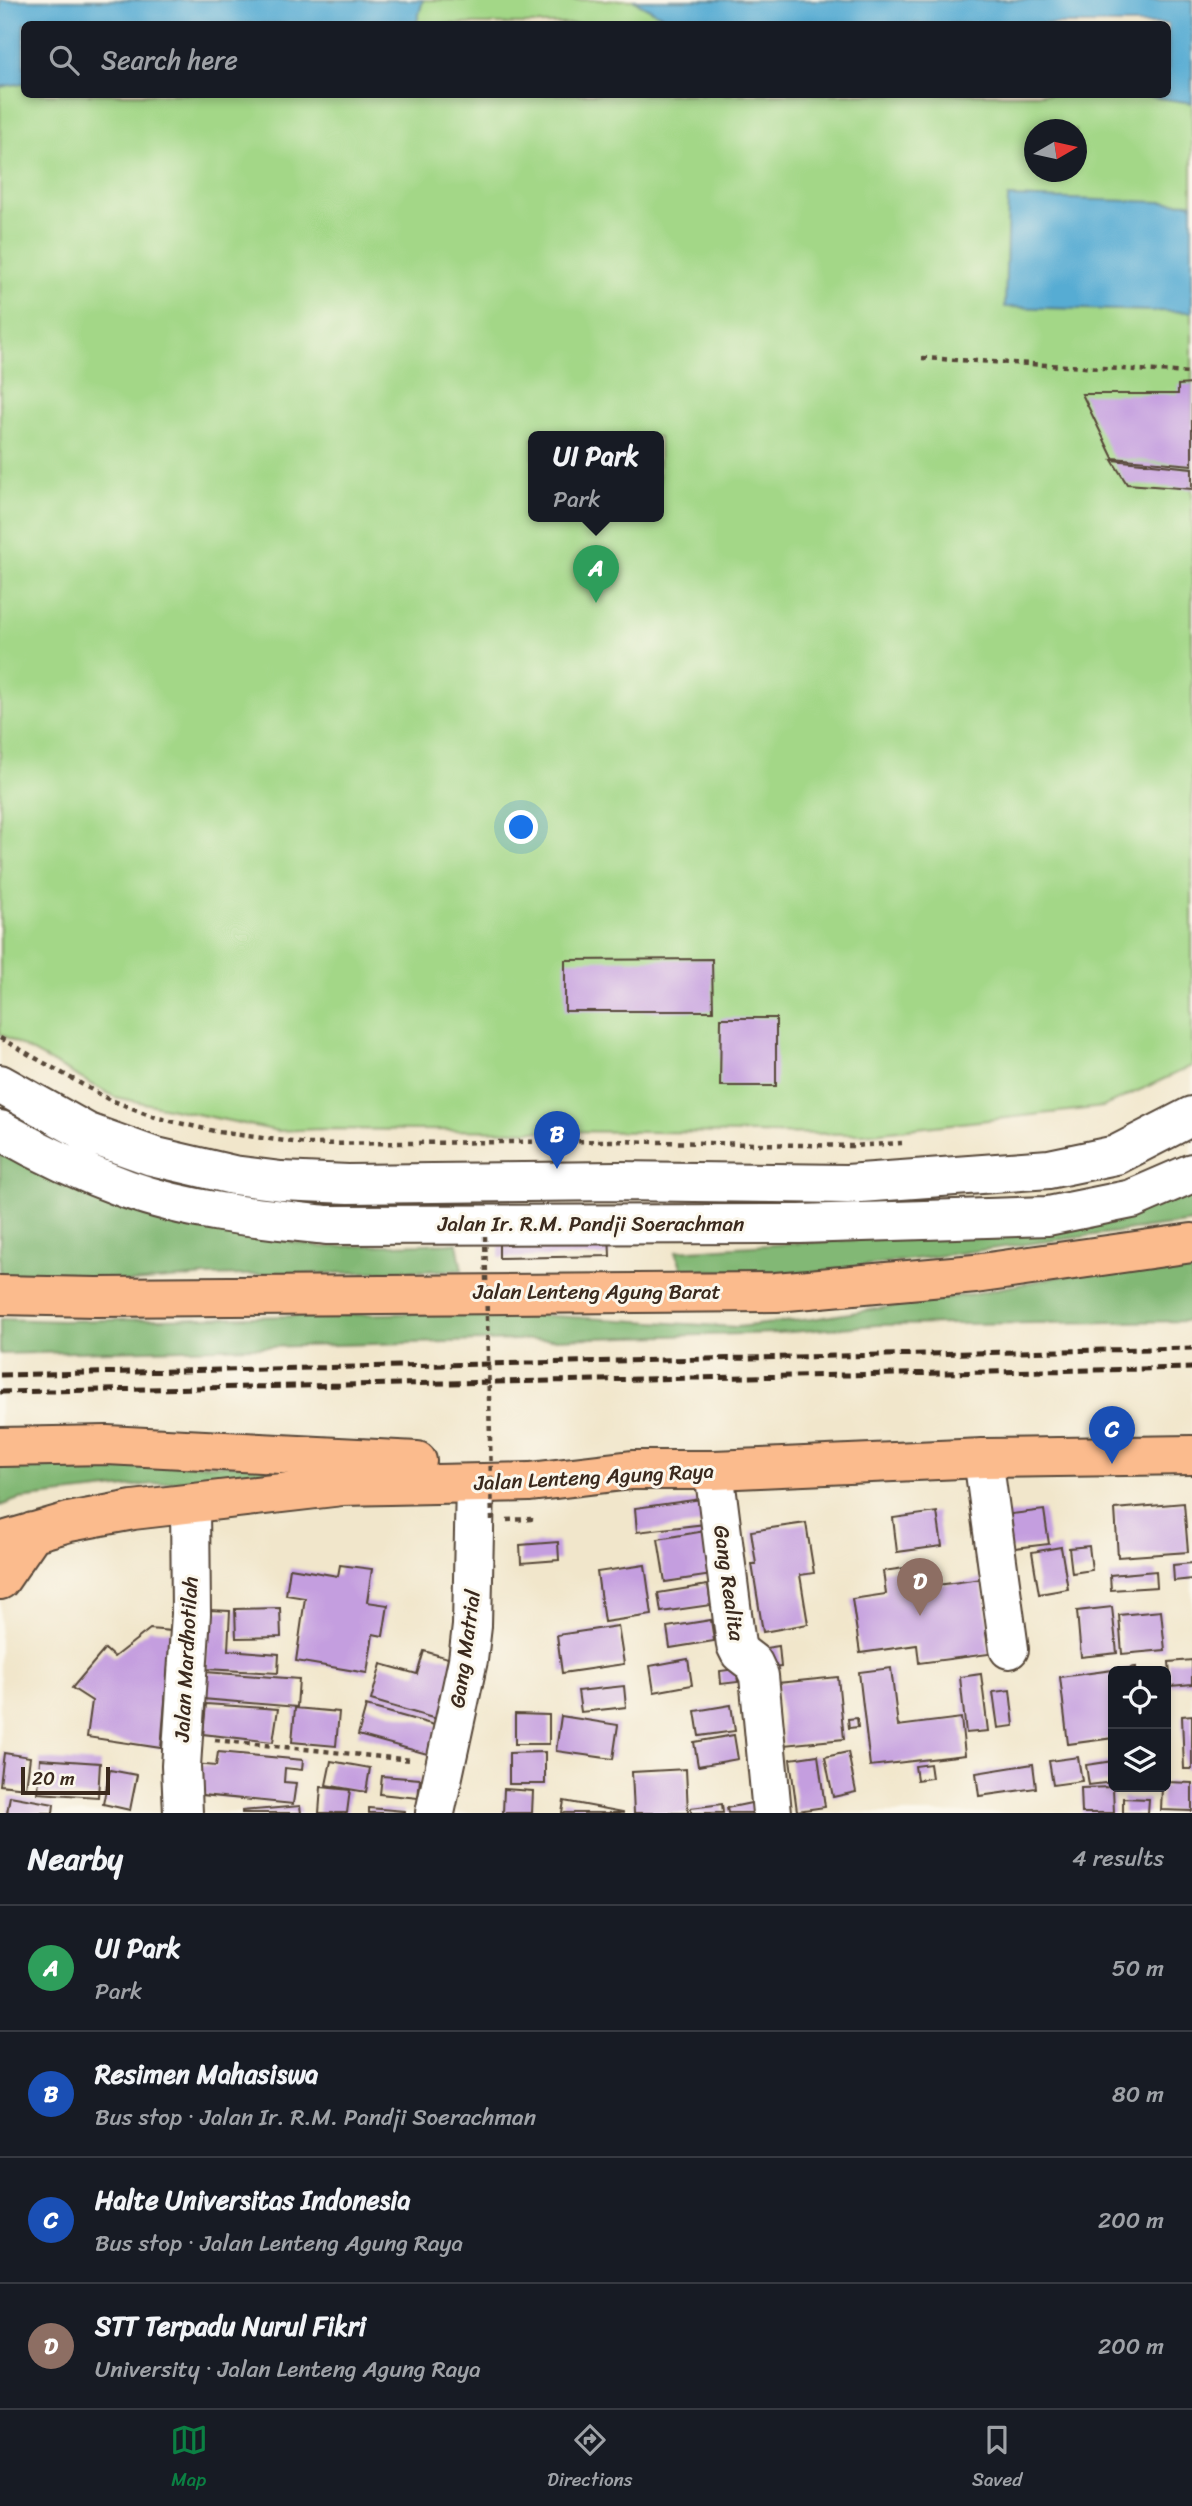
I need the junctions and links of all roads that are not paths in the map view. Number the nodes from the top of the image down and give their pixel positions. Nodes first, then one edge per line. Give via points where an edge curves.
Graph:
1 (0, 1084) edge
2 (1192, 1116) edge
3 (0, 1130) edge
4 (1192, 1173) edge
5 (572, 1181) junction
6 (575, 1224) junction
7 (1192, 1243) edge
8 (0, 1295) edge
9 (0, 1447) edge
10 (1192, 1455) edge
11 (983, 1458) junction
12 (632, 1470) junction
13 (714, 1470) junction
14 (475, 1484) junction
15 (190, 1504) junction
16 (17, 1537) edge
17 (0, 1580) edge
18 (1009, 1649) dead end
19 (183, 1813) edge
20 (435, 1813) edge
21 (772, 1813) edge

1 - 5 street, Jalan Ir. R.M. Pandji Soerachman via 88,1133 152,1156 233,1175 348,1184
2 - 5 street, Jalan Ir. R.M. Pandji Soerachman via 1116,1156 1049,1169 846,1184
3 - 6 street, Jalan Ir. R.M. Pandji Soerachman via 128,1189 258,1218 328,1225
4 - 6 street, Jalan Ir. R.M. Pandji Soerachman via 1132,1199 1048,1216 800,1224
5 - 6 street
7 - 8 main road, Jalan Lenteng Agung Barat via 975,1274 776,1292
9 - 12 main road via 107,1445 409,1461 550,1460
10 - 11 main road, Jalan Lenteng Agung Raya
11 - 13 main road, Jalan Lenteng Agung Raya
11 - 18 street
12 - 13 main road, Jalan Lenteng Agung Raya
12 - 14 main road, Jalan Lenteng Agung Raya
13 - 21 street, Gang Realita via 736,1645 760,1676
14 - 15 main road, Jalan Lenteng Agung Raya via 342,1486
14 - 20 street, Gang Matrial via 472,1626
15 - 16 main road, Jalan Lenteng Agung Raya via 69,1522
15 - 19 street, Jalan Mardhotilah via 191,1615 181,1766
16 - 17 main road

